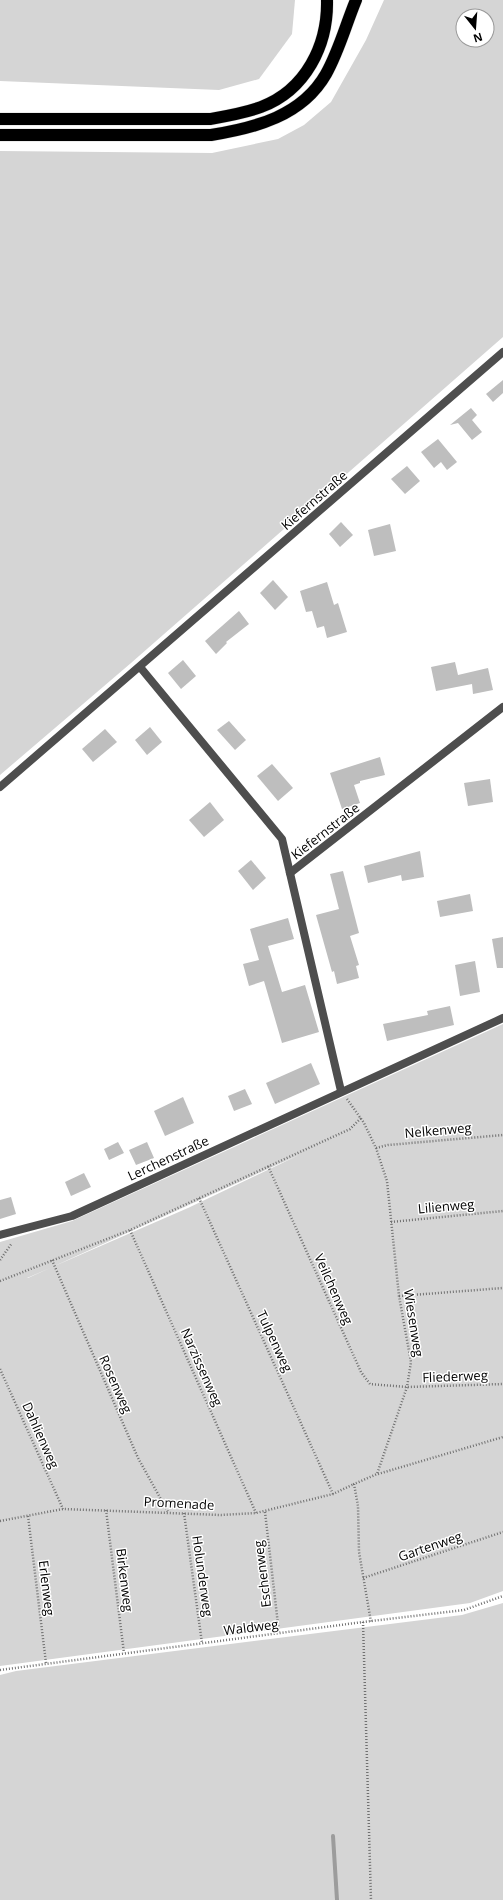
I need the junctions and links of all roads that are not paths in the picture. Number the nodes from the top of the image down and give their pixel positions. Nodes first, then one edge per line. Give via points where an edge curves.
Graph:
1 (327, 0) edge
2 (356, 0) edge
3 (0, 119) edge
4 (0, 135) edge
5 (503, 352) edge
6 (140, 667) junction
7 (503, 707) edge
8 (0, 787) edge
9 (290, 873) junction
10 (503, 1018) edge
11 (341, 1091) junction
12 (0, 1235) edge

1 - 3 highway via 327,20 322,44 311,65 298,82 262,107 210,119
2 - 4 highway via 326,75 309,95 289,111 267,123 211,135
5 - 6 street, Kiefernstraße
6 - 8 street, Kiefernstraße
6 - 9 street, Kiefernstraße via 282,840
7 - 9 street, Kiefernstraße
9 - 11 street
10 - 11 street, Lerchenstraße
11 - 12 street, Lerchenstraße via 72,1216

